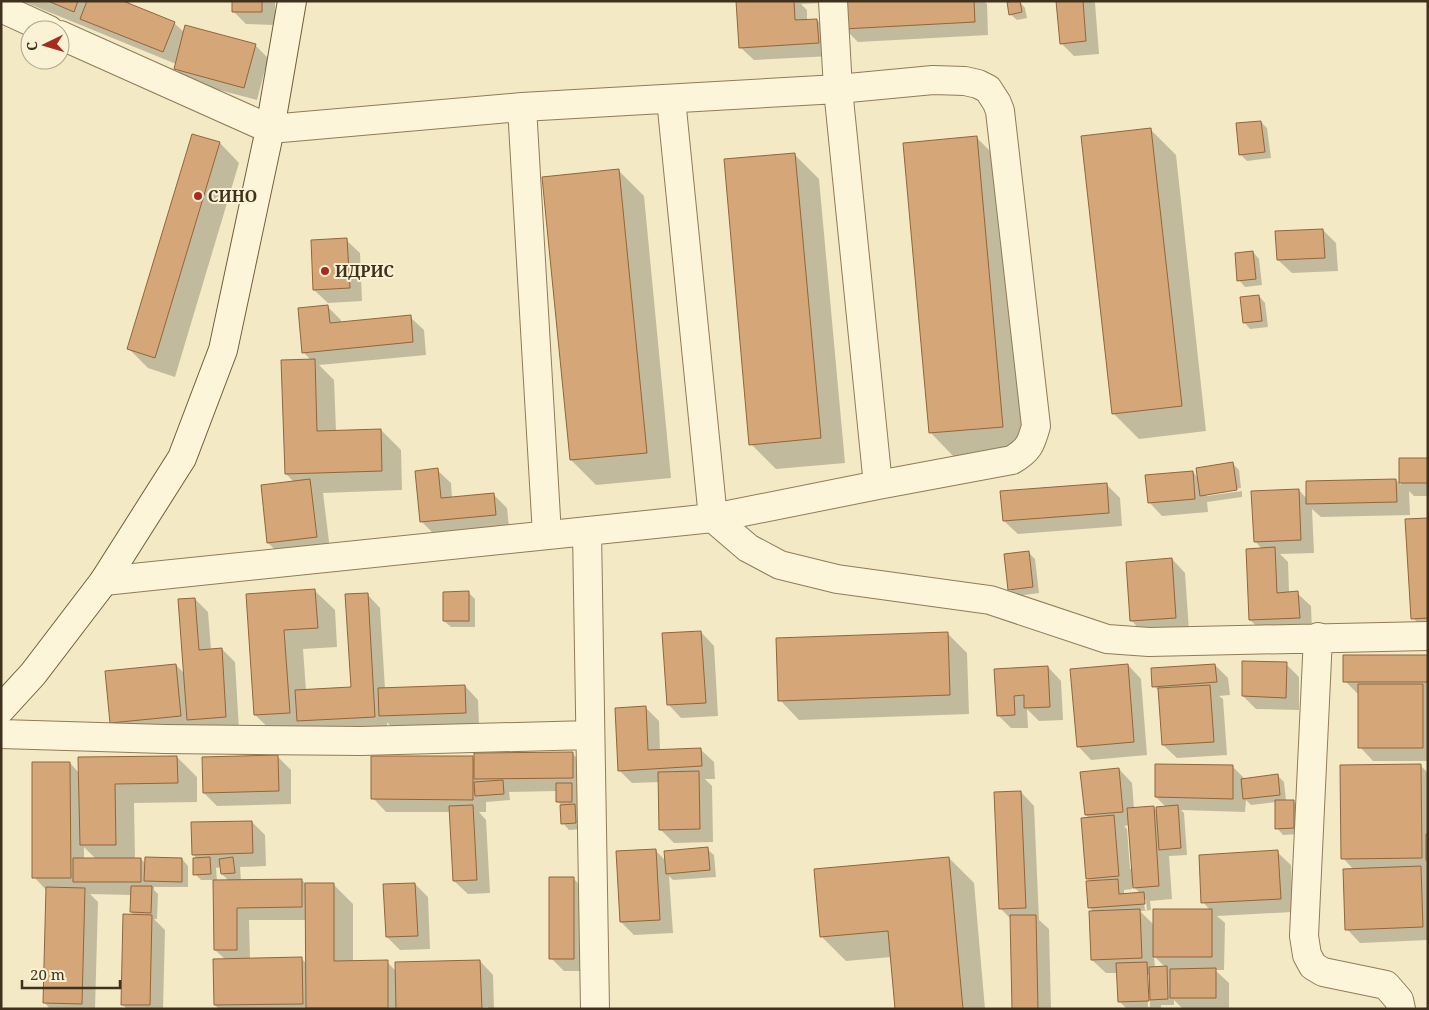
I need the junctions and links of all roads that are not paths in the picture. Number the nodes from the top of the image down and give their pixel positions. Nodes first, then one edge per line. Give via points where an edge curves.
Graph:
1 (292, 1) edge
2 (833, 1) edge
3 (1, 8) edge
4 (27, 20) edge
5 (70, 39) edge
6 (838, 89) junction
7 (671, 98) junction
8 (522, 107) junction
9 (270, 128) junction
10 (878, 484) junction
11 (713, 518) junction
12 (587, 531) junction
13 (547, 535) junction
14 (104, 580) junction
15 (1428, 636) edge
16 (1318, 637) junction
17 (1, 709) edge
18 (1, 734) edge
19 (590, 735) junction
20 (595, 1009) edge
21 (1400, 1009) edge

1 - 9 street
2 - 6 street
3 - 4 street
5 - 9 street
6 - 7 street
6 - 10 street
6 - 10 street via 933,80 965,81 988,89 994,96 1000,111 1036,426 1025,452 1012,460
7 - 8 street
7 - 11 street
8 - 9 street
8 - 13 street
9 - 14 street via 223,350 182,458
10 - 11 street
11 - 12 street
11 - 16 street via 748,548 780,565 838,579 990,600 1108,639 1149,642
12 - 13 street
12 - 19 street
13 - 14 street
14 - 17 street
15 - 16 street
16 - 21 street via 1304,936 1307,955 1312,966 1323,972 1386,985 1400,1000
18 - 19 street via 361,741
19 - 20 street

